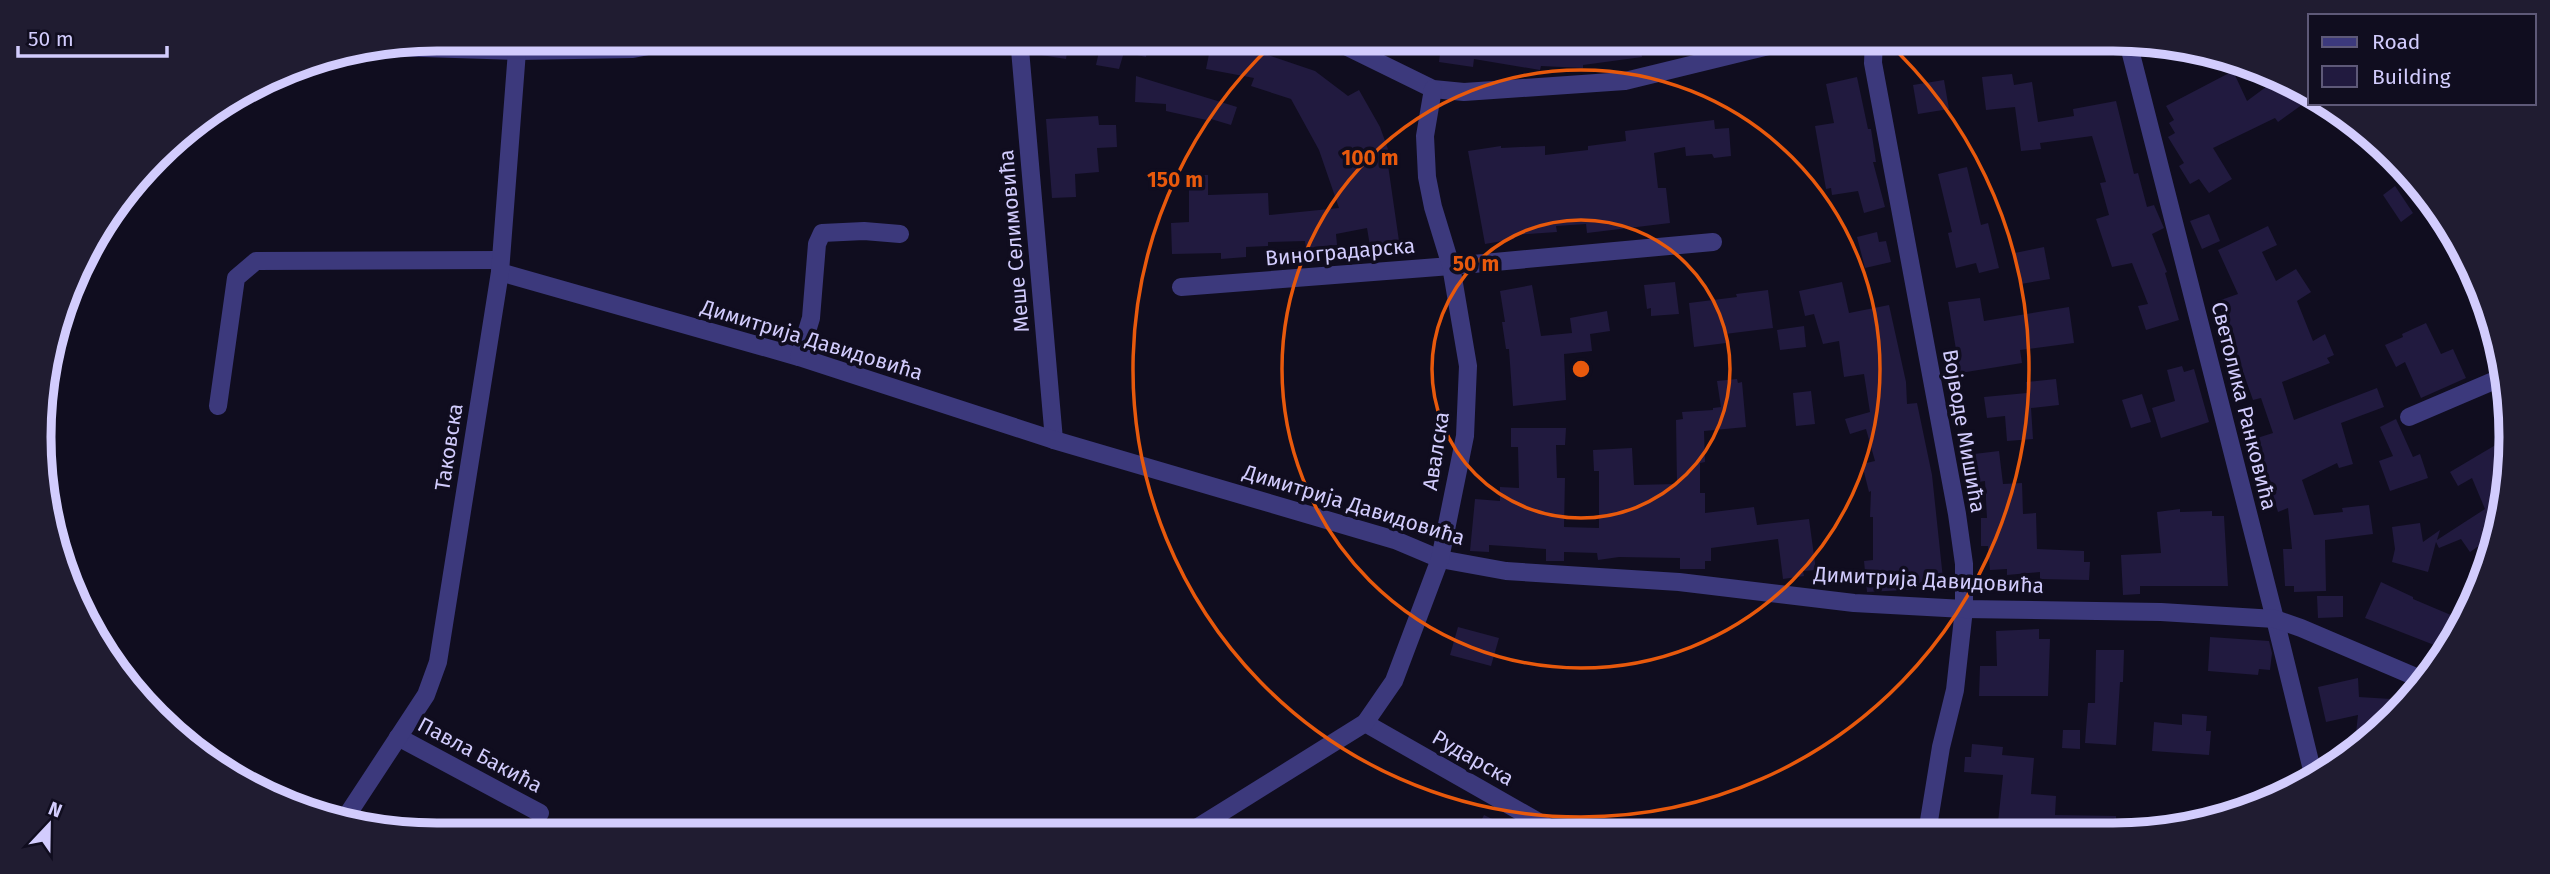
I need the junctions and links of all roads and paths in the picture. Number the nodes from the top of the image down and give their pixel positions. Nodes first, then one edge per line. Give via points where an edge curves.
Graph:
1 (517, 51) edge
2 (1020, 51) edge
3 (1356, 51) edge
4 (1748, 51) edge
5 (1873, 51) edge
6 (2130, 52) edge
7 (1433, 89) junction
8 (900, 234) dead end
9 (1713, 242) dead end
10 (500, 266) junction
11 (1451, 266) junction
12 (1181, 287) dead end
13 (799, 357) junction
14 (2495, 380) edge
15 (218, 405) dead end
16 (2409, 418) dead end
17 (1054, 440) junction
18 (1440, 559) junction
19 (1964, 609) junction
20 (2276, 619) junction
21 (2415, 677) edge
22 (1365, 723) junction
23 (398, 737) junction
24 (2312, 768) edge
25 (349, 813) edge
26 (540, 813) dead end
27 (1205, 823) edge
28 (1540, 823) edge
29 (1929, 823) edge

1 - 10 street, Таковска
2 - 17 street, Меше Селимовића
3 - 7 street
4 - 7 street via 1625,81 1464,92
5 - 19 street, Војводе Мишића via 1957,514
6 - 20 street, Светолика Ранковића
7 - 11 street, Авалска via 1425,136 1427,177
8 - 13 street via 822,233 817,244 811,318
9 - 11 street, Виноградарска
10 - 13 street, Димитрија Давидовића
10 - 15 street, Димитрија Давидовића via 256,261 236,278
10 - 23 street, Таковска via 438,662 426,695
11 - 12 street, Виноградарска
11 - 18 street, Авалска via 1468,366 1465,436
13 - 17 street, Димитрија Давидовића
14 - 16 street
17 - 18 street, Димитрија Давидовића via 1395,540
18 - 19 street, Димитрија Давидовића via 1506,571
18 - 22 street, Авалска via 1394,681
19 - 20 street, Димитрија Давидовића via 2147,611
19 - 29 street, Војводе Мишића via 1955,690
20 - 21 street, Димитрија Давидовића
20 - 24 street, Светолика Ранковића
22 - 27 street, Авалска
22 - 28 street, Рударска
23 - 25 street, Таковска
23 - 26 street, Павла Бакића

